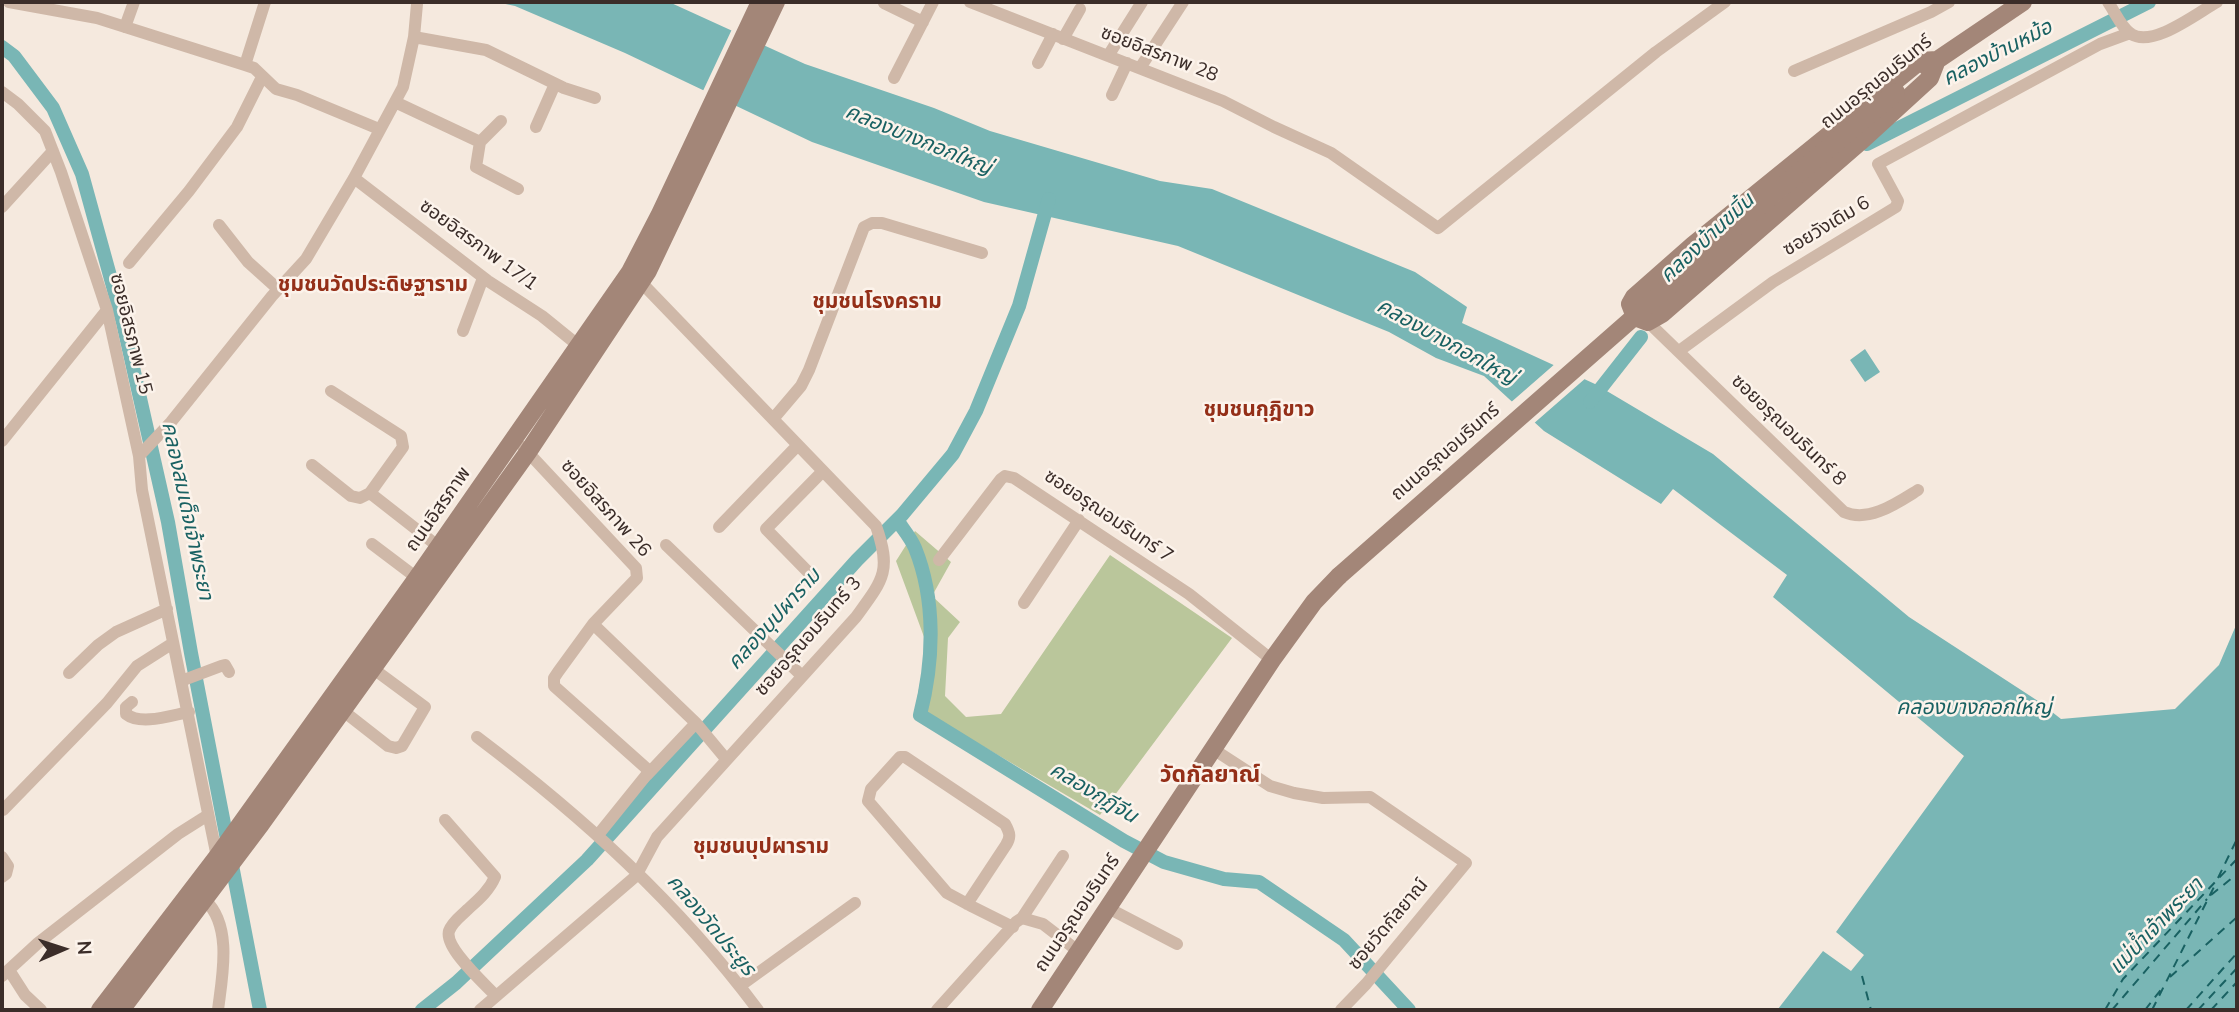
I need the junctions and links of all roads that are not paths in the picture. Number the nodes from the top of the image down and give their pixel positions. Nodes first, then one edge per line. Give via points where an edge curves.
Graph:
1 (9, 2) edge
2 (134, 2) edge
3 (265, 2) edge
4 (760, 2) edge
5 (776, 2) edge
6 (933, 2) edge
7 (970, 2) edge
8 (1142, 2) edge
9 (1183, 2) edge
10 (1725, 2) edge
11 (1949, 2) edge
12 (2023, 2) edge
13 (2217, 2) edge
14 (884, 3) edge
15 (417, 4) dead end
16 (2110, 4) edge
17 (39, 5) edge
18 (1080, 9) dead end
19 (923, 22) junction
20 (125, 27) junction
21 (2126, 28) junction
22 (1058, 36) junction
23 (414, 37) junction
24 (1108, 56) junction
25 (1937, 60) junction
26 (1038, 63) dead end
27 (1127, 63) junction
28 (245, 65) junction
29 (1140, 68) junction
30 (1794, 71) dead end
31 (262, 78) junction
32 (894, 78) dead end
33 (555, 84) junction
34 (2, 92) edge
35 (1112, 95) dead end
36 (595, 98) dead end
37 (395, 102) junction
38 (501, 121) dead end
39 (536, 127) dead end
40 (379, 129) junction
41 (480, 142) junction
42 (53, 151) junction
43 (686, 177) junction
44 (354, 178) junction
45 (518, 189) dead end
46 (2, 207) edge
47 (219, 225) dead end
48 (982, 253) dead end
49 (129, 263) dead end
50 (636, 277) junction
51 (484, 278) junction
52 (278, 289) junction
53 (107, 310) junction
54 (1648, 322) junction
55 (463, 331) dead end
56 (579, 346) junction
57 (1679, 351) junction
58 (331, 391) dead end
59 (773, 419) junction
60 (2, 441) edge
61 (521, 445) junction
62 (798, 445) junction
63 (147, 448) junction
64 (312, 465) dead end
65 (823, 471) junction
66 (1918, 489) dead end
67 (370, 492) junction
68 (1079, 520) junction
69 (719, 527) dead end
70 (372, 544) dead end
71 (666, 545) dead end
72 (439, 547) junction
73 (939, 560) dead end
74 (812, 576) dead end
75 (417, 578) junction
76 (1024, 603) dead end
77 (167, 609) junction
78 (593, 624) junction
79 (173, 643) junction
80 (1272, 660) junction
81 (229, 672) dead end
82 (69, 673) dead end
83 (379, 673) dead end
84 (802, 676) junction
85 (191, 678) junction
86 (132, 702) dead end
87 (342, 710) junction
88 (189, 712) junction
89 (696, 723) junction
90 (477, 737) dead end
91 (1213, 748) junction
92 (726, 759) junction
93 (647, 775) junction
94 (3, 810) edge
95 (208, 815) junction
96 (445, 820) dead end
97 (603, 839) junction
98 (229, 850) junction
99 (1063, 856) dead end
100 (2, 857) edge
101 (638, 874) junction
102 (2, 877) edge
103 (205, 900) junction
104 (855, 903) dead end
105 (967, 904) junction
106 (1108, 908) junction
107 (1018, 923) junction
108 (1177, 944) dead end
109 (1078, 951) junction
110 (5, 973) edge
111 (740, 986) junction
112 (496, 996) junction
113 (41, 1010) edge
114 (100, 1010) edge
115 (121, 1010) edge
116 (218, 1010) edge
117 (480, 1010) edge
118 (758, 1010) edge
119 (937, 1010) edge
120 (1041, 1010) edge
121 (1340, 1010) edge

1 - 17 street
2 - 20 street
3 - 28 street
4 - 43 main road, ถนนอิสรภาพ
5 - 43 main road
6 - 19 street
7 - 22 street, ซอยอิสรภาพ 28
8 - 24 street
9 - 29 street
10 - 29 street, ซอยอิสรภาพ 28 via 1438,228 1331,153 1223,101
11 - 30 street
12 - 25 main road, ถนนอรุณอมรินทร์
13 - 21 street via 2158,36 2142,38
14 - 19 street
15 - 23 street
16 - 21 street
17 - 20 street
18 - 22 street
19 - 32 street
20 - 28 street
21 - 57 street, ซอยวังเดิม 6 via 1878,164 1898,201 1896,207 1773,282
22 - 24 street, ซอยอิสรภาพ 28
22 - 26 street
23 - 33 street via 486,50
23 - 37 street
24 - 27 street, ซอยอิสรภาพ 28
25 - 54 main road via 1930,78 1860,142
25 - 54 main road via 1920,61 1880,92 1634,298 1630,304 1634,317
25 - 80 main road, ถนนอรุณอมรินทร์, bridge via 1761,206 1339,576
27 - 29 street, ซอยอิสรภาพ 28
27 - 35 street
28 - 31 street
31 - 40 street via 276,89
31 - 49 street via 237,127
33 - 36 street
33 - 39 street
34 - 42 street, ซอยอิสรภาพ 15 via 45,131
37 - 40 street
37 - 41 street
38 - 41 street
40 - 44 street
41 - 45 street via 476,167
42 - 46 street
42 - 53 street, ซอยอิสรภาพ 15
43 - 50 main road, ถนนอิสรภาพ
44 - 51 street, ซอยอิสรภาพ 17/1
44 - 52 street via 306,258
47 - 52 street via 248,262
48 - 59 street via 883,223 864,227 809,370
50 - 56 main road, ถนนอิสรภาพ
50 - 59 street, ซอยอรุณอมรินทร์ 3
50 - 61 main road
51 - 55 street
51 - 56 street, ซอยอิสรภาพ 17/1
52 - 63 street
53 - 60 street
53 - 63 street, ซอยอิสรภาพ 15
54 - 57 street, ซอยอรุณอมรินทร์ 8
56 - 61 main road, ถนนอิสรภาพ
57 - 66 street, ซอยอรุณอมรินทร์ 8 via 1844,512 1858,516 1888,508
58 - 67 street via 401,436 403,447
59 - 62 street, ซอยอรุณอมรินทร์ 3
61 - 72 main road, ถนนอิสรภาพ
61 - 78 street, ซอยอิสรภาพ 26 via 636,568 637,578
61 - 87 main road
62 - 65 street, ซอยอรุณอมรินทร์ 3
62 - 69 street
63 - 77 street, ซอยอิสรภาพ 15 via 142,490
64 - 67 street via 351,496 360,498
65 - 74 street via 766,529
65 - 84 street, ซอยอรุณอมรินทร์ 3 via 876,526 885,554 884,570 856,617
67 - 72 street
68 - 73 street, ซอยอรุณอมรินทร์ 7 via 1006,476
68 - 76 street
68 - 80 street, ซอยอรุณอมรินทร์ 7 via 1189,594
70 - 75 street
71 - 84 street
72 - 75 main road, ถนนอิสรภาพ
75 - 98 main road, ถนนอิสรภาพ
77 - 79 street, ซอยอิสรภาพ 15
77 - 82 street via 116,632
78 - 89 street
78 - 93 street, ซอยอิสรภาพ 26 via 554,678 554,685 646,768
79 - 85 street, ซอยอิสรภาพ 15
79 - 94 street via 137,666
80 - 91 main road, ถนนอรุณอมรินทร์
81 - 85 street via 225,665
83 - 87 street via 425,707 402,746 388,746
84 - 92 street, ซอยอรุณอมรินทร์ 3
85 - 88 street, ซอยอิสรภาพ 15
86 - 88 street via 126,707 134,719
87 - 98 main road
88 - 95 street, ซอยอิสรภาพ 15
89 - 92 street
89 - 93 street
90 - 97 street
91 - 106 main road, ถนนอรุณอมรินทร์
91 - 121 street, ซอยวัดกัลยาณ์ via 1270,786 1323,798 1370,797 1466,863
92 - 101 street, ซอยอรุณอมรินทร์ 3 via 657,837
93 - 97 street
95 - 98 street, ซอยอิสรภาพ 15
95 - 110 street
96 - 112 street via 495,877 448,933 468,967
97 - 101 street
98 - 103 main road
98 - 114 main road, ถนนอิสรภาพ
99 - 107 street
100 - 102 street via 8,866
101 - 111 street
101 - 112 street, ซอยอรุณอมรินทร์ 3
103 - 115 main road
103 - 116 street via 222,934
104 - 111 street
105 - 105 street via 947,893 868,801 871,789 900,757 1005,824 1010,832 1010,839
105 - 107 street
106 - 108 street
106 - 109 main road, ถนนอรุณอมรินทร์
107 - 109 street via 1043,924
107 - 119 street
109 - 120 main road, ถนนอรุณอมรินทร์
110 - 113 street
111 - 118 street
112 - 117 street, ซอยอรุณอมรินทร์ 3

